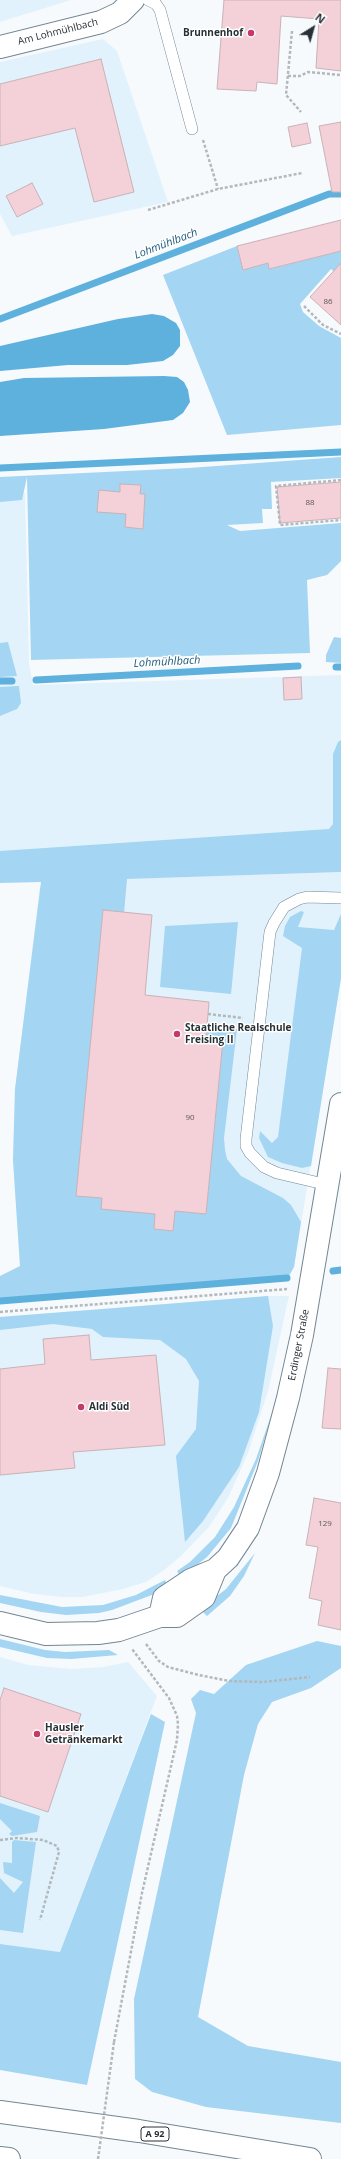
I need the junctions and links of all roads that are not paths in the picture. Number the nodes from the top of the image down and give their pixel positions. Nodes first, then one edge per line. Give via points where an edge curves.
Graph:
1 (133, 0) edge
2 (148, 0) edge
3 (0, 47) edge
4 (192, 129) dead end
5 (341, 898) edge
6 (341, 1104) edge
7 (328, 1185) junction
8 (0, 1623) edge
9 (0, 2112) edge
10 (0, 2158) edge
11 (9, 2159) edge
12 (310, 2159) edge

1 - 3 main road, Am Lohmühlbach via 120,13 101,22
2 - 4 lane via 156,4 160,10
5 - 7 lane via 299,899 284,908 270,932 246,1139 250,1153 264,1167 277,1173
6 - 7 main road, Erdinger Straße
7 - 8 main road, Erdinger Straße via 302,1335 268,1473 248,1528 228,1558 215,1570 191,1580 164,1598 160,1616 126,1628 74,1635 46,1634
9 - 12 main road, A 92 via 139,2131
10 - 11 main road

